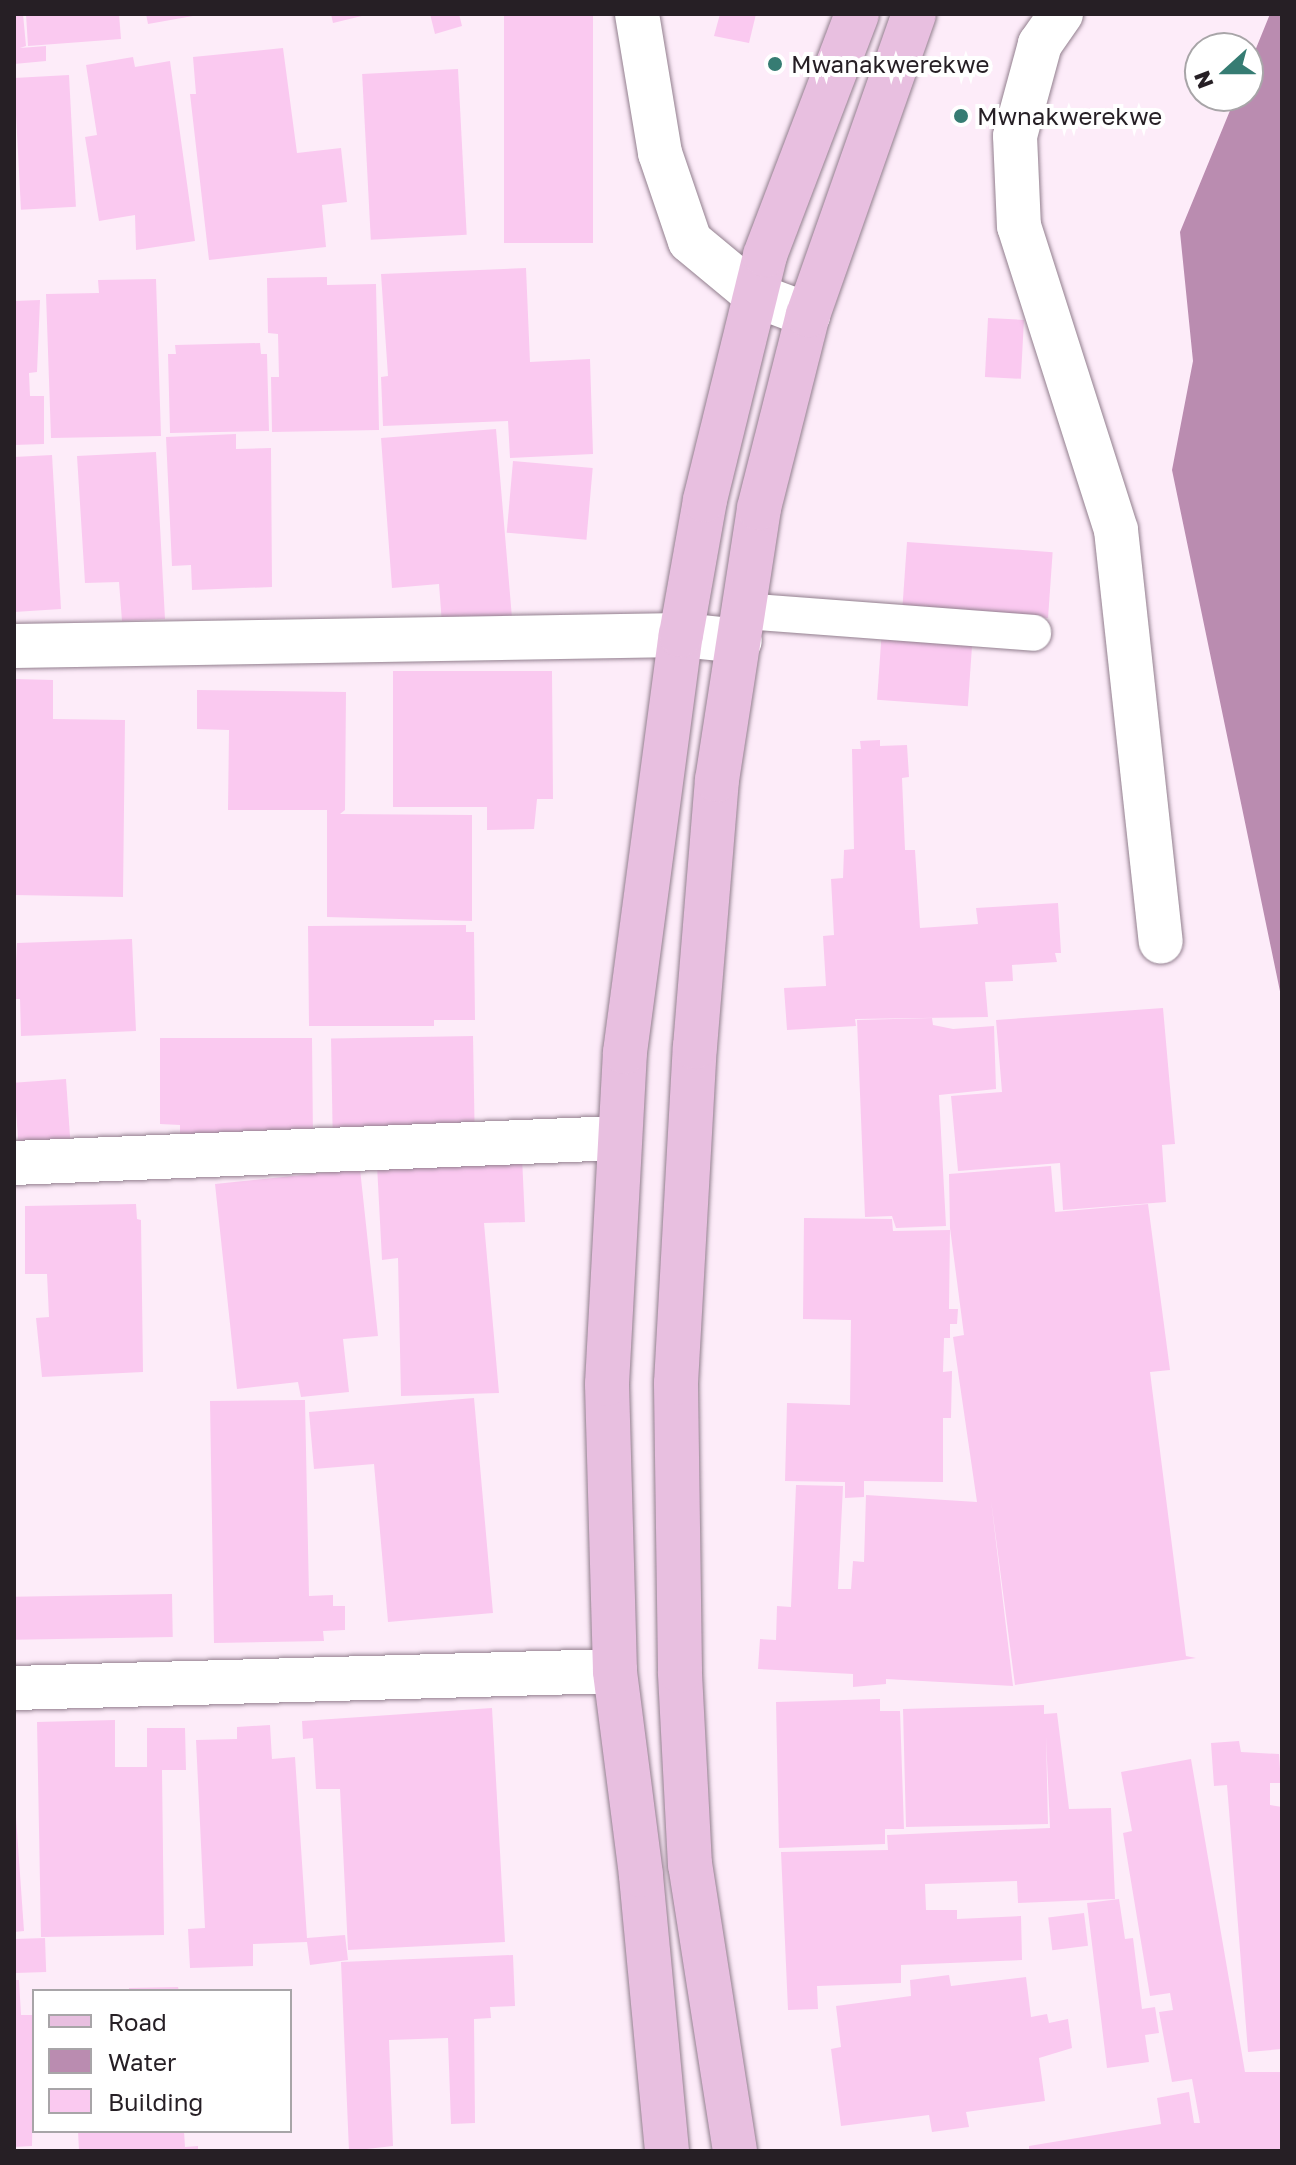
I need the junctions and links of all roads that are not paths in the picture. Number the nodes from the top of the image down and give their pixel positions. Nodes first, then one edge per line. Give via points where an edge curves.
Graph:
1 (637, 14) edge
2 (857, 14) edge
3 (914, 14) edge
4 (1061, 14) edge
5 (755, 295) junction
6 (808, 315) junction
7 (742, 626) junction
8 (1033, 633) dead end
9 (681, 635) junction
10 (14, 646) edge
11 (1161, 942) dead end
12 (619, 1138) junction
13 (14, 1163) edge
14 (615, 1671) junction
15 (14, 1688) edge
16 (667, 2151) edge
17 (735, 2151) edge

1 - 5 street via 660,153 690,241
2 - 5 main road via 765,255
3 - 6 main road
4 - 11 street via 1040,44 1015,136 1019,226 1116,530
5 - 6 street
5 - 9 main road via 705,500
6 - 7 main road via 759,508
7 - 8 lane
7 - 9 street
7 - 17 main road via 716,796 676,1383 680,1671 690,1865
9 - 10 street
9 - 12 main road via 625,1052
12 - 13 street
12 - 14 main road via 607,1384
14 - 15 street
14 - 16 main road

